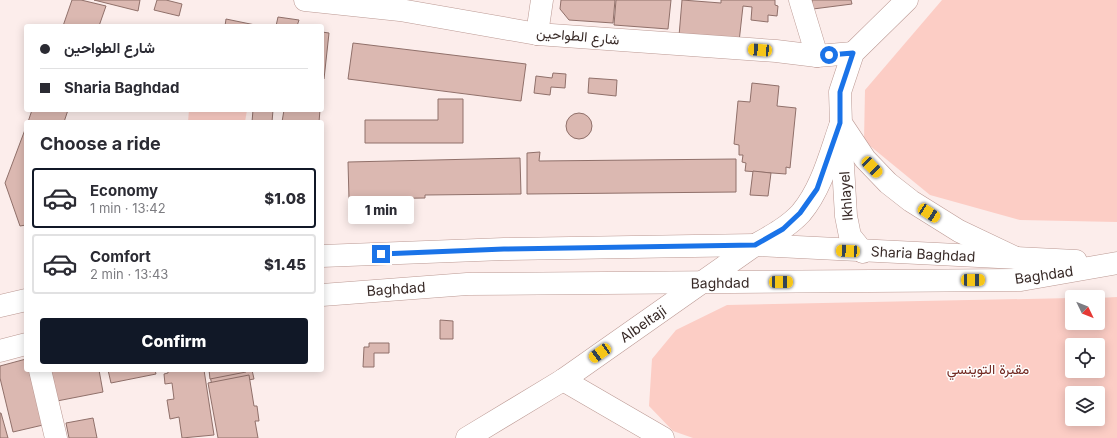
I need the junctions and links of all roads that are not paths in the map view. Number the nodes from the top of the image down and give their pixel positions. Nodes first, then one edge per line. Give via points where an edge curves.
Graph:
1 (305, 0) edge
2 (542, 0) edge
3 (800, 0) edge
4 (907, 0) edge
5 (394, 5) edge
6 (537, 34) junction
7 (853, 53) junction
8 (817, 56) junction
9 (840, 123) junction
10 (755, 245) junction
11 (863, 252) junction
12 (324, 256) edge
13 (1017, 259) junction
14 (1117, 262) edge
15 (701, 283) junction
16 (324, 295) edge
17 (24, 301) edge
18 (0, 306) edge
19 (24, 345) edge
20 (0, 351) edge
21 (40, 372) edge
22 (563, 380) junction
23 (56, 438) edge
24 (468, 438) edge
25 (663, 438) edge

1 - 5 street, شارع الطواحين
2 - 6 street
3 - 8 street
4 - 7 street
5 - 6 street, شارع الطواحين
6 - 8 street, شارع الطواحين
7 - 8 street, شارع الطواحين
7 - 9 street via 840,92
9 - 10 street, Ikhlayel via 817,189 800,213 783,229
9 - 11 street, Ikhlayel via 846,216 850,236
9 - 13 street via 865,159 888,183 911,201 959,231
10 - 11 street, Sharia Baghdad
10 - 12 street, Sharia Baghdad via 504,249
10 - 15 street, Albeltaji
11 - 13 street, Sharia Baghdad
13 - 14 street, Sharia Baghdad
14 - 15 street, Baghdad via 1021,280
15 - 16 street, Baghdad via 466,284
15 - 22 street, Albeltaji
17 - 18 street
19 - 20 street
21 - 23 street
22 - 24 street, Albeltaji
22 - 25 street

